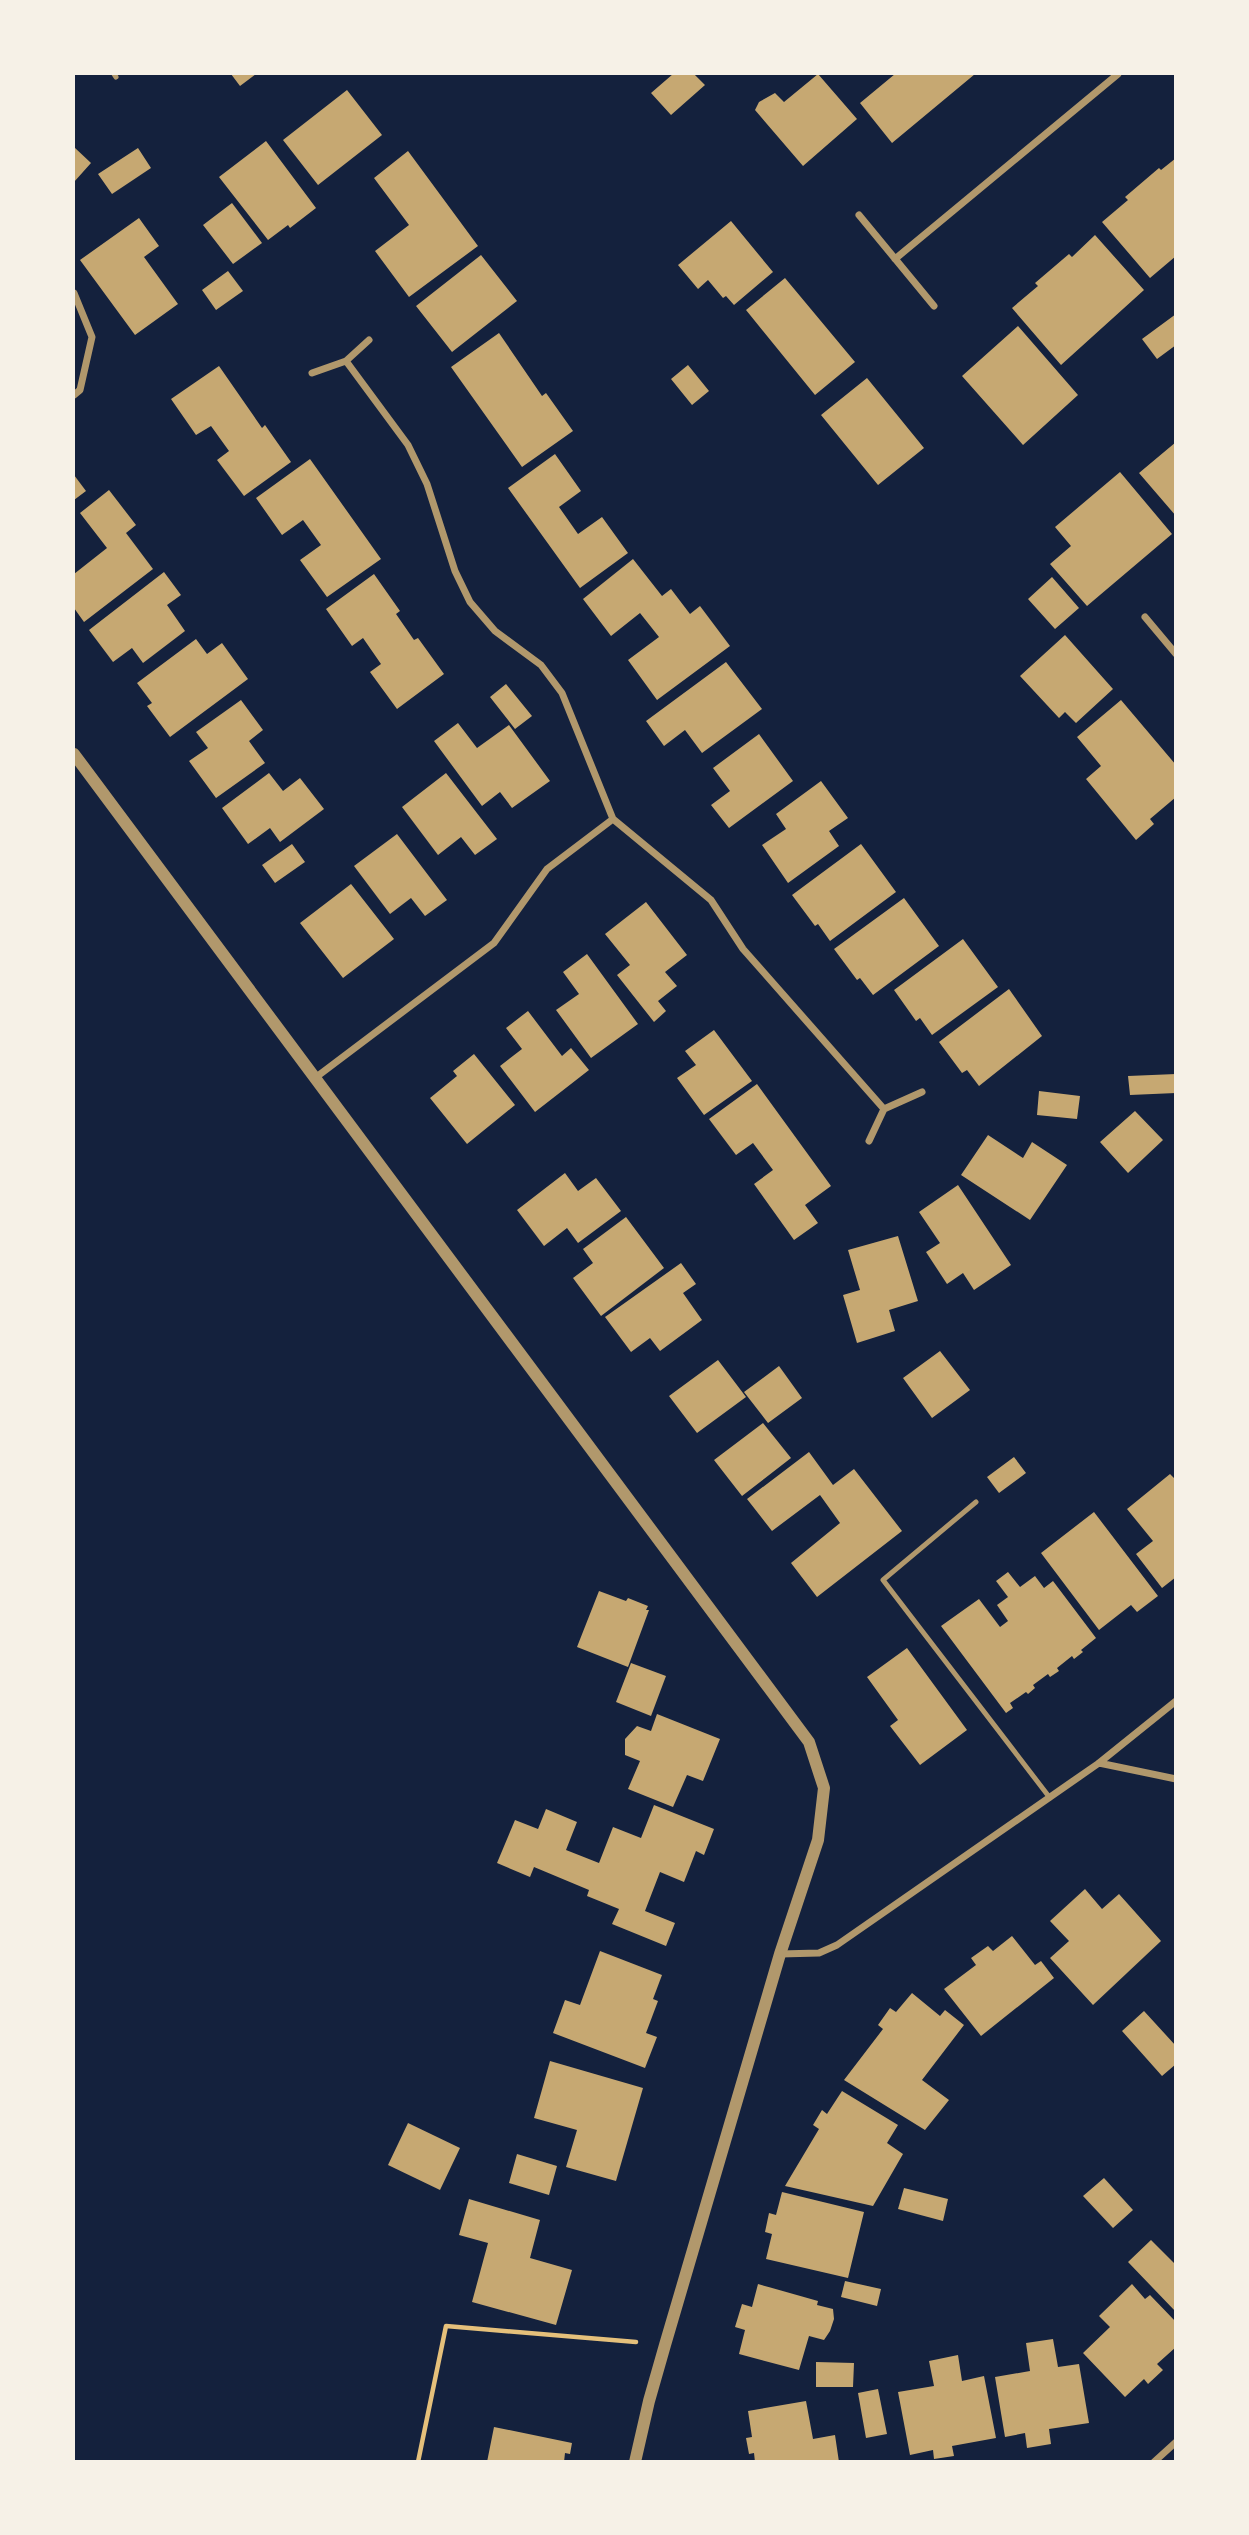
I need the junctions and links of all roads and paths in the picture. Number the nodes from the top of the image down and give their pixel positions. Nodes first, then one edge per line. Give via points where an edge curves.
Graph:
1 (1118, 74) edge
2 (859, 215) dead end
3 (895, 259) junction
4 (74, 293) edge
5 (934, 306) dead end
6 (369, 340) dead end
7 (346, 361) junction
8 (312, 373) dead end
9 (74, 395) edge
10 (1145, 617) dead end
11 (1175, 654) edge
12 (74, 754) edge
13 (612, 819) junction
14 (315, 1077) junction
15 (922, 1092) dead end
16 (884, 1109) junction
17 (869, 1141) dead end
18 (976, 1502) dead end
19 (1175, 1701) edge
20 (1099, 1763) junction
21 (1175, 1779) edge
22 (1050, 1798) junction
23 (780, 1954) junction
24 (665, 2344) junction
25 (1175, 2442) edge
26 (418, 2462) edge
27 (635, 2462) edge
28 (1154, 2462) edge

1 - 3 street
2 - 3 street
3 - 5 street
4 - 9 street via 92,337 80,390
6 - 7 street
7 - 8 street
7 - 13 street via 408,445 470,602 495,631 541,665 562,693
10 - 11 street
12 - 14 street
13 - 14 street via 547,869 494,943
13 - 16 street via 711,900 743,949
14 - 23 street via 809,1742 824,1788 818,1840
15 - 16 street
16 - 17 street
18 - 22 lane via 883,1580
19 - 20 street
20 - 21 street
20 - 22 street
22 - 23 street via 837,1945 812,1954
23 - 24 street
24 - 26 path via 446,2326
24 - 27 street
25 - 28 street

